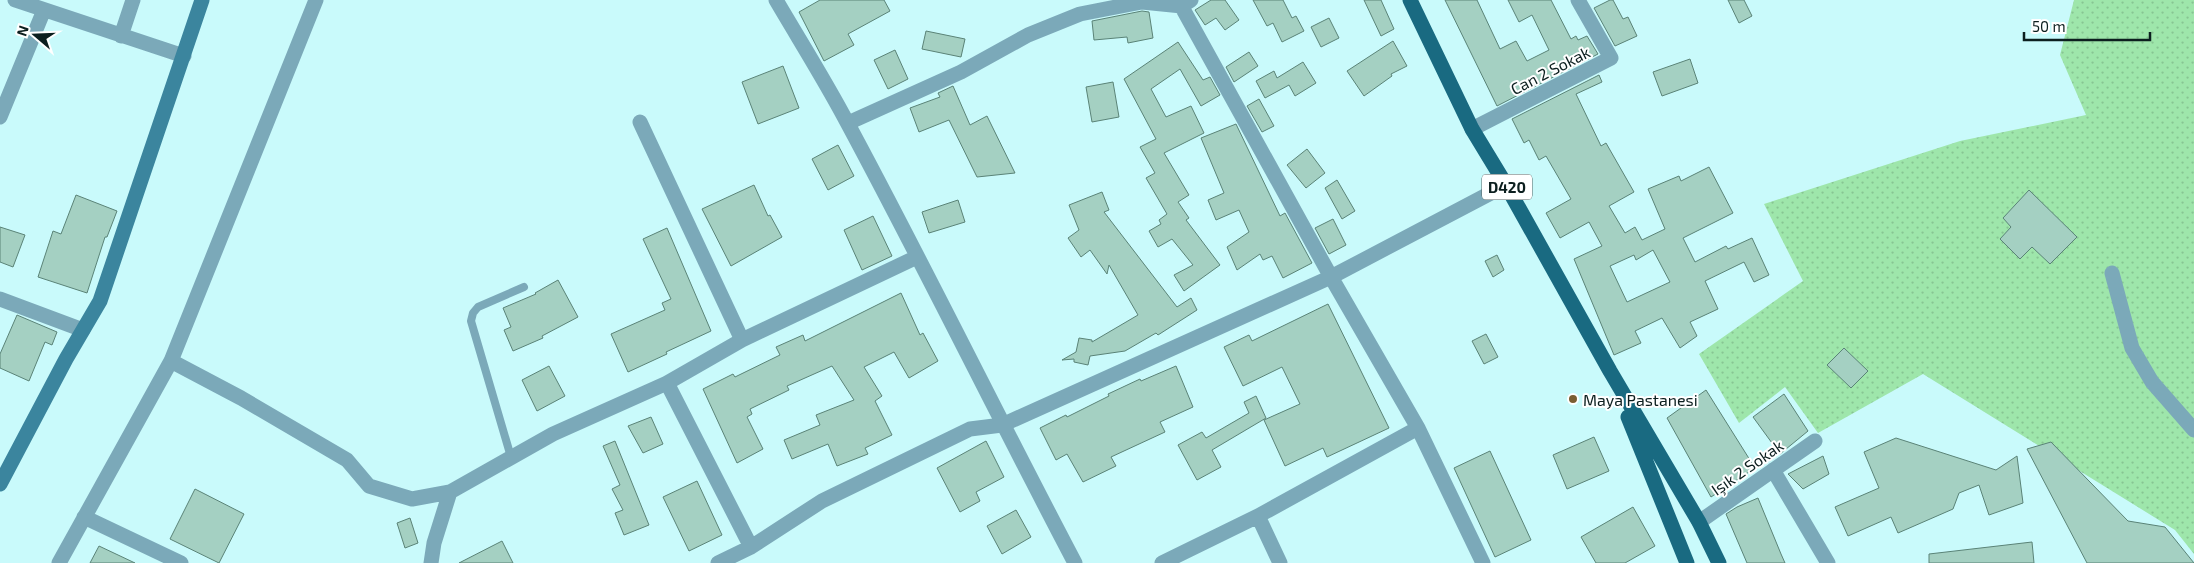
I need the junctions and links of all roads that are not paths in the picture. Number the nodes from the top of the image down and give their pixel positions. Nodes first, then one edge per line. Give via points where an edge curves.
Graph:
1 (15, 0) edge
2 (133, 0) edge
3 (202, 0) edge
4 (316, 0) edge
5 (776, 0) edge
6 (1410, 0) edge
7 (1578, 0) edge
8 (1183, 2) edge
9 (44, 10) junction
10 (121, 36) junction
11 (184, 56) junction
12 (0, 117) edge
13 (640, 122) dead end
14 (848, 122) junction
15 (1472, 129) junction
16 (1506, 185) junction
17 (917, 257) junction
18 (2112, 273) dead end
19 (1331, 277) junction
20 (524, 286) dead end
21 (0, 299) edge
22 (83, 330) junction
23 (742, 340) junction
24 (171, 362) junction
25 (1610, 371) junction
26 (667, 383) junction
27 (1002, 425) junction
28 (1418, 428) junction
29 (2194, 430) edge
30 (1814, 441) dead end
31 (511, 457) junction
32 (1773, 470) junction
33 (0, 484) edge
34 (450, 492) junction
35 (1258, 516) junction
36 (84, 517) junction
37 (1699, 522) junction
38 (751, 547) junction
39 (59, 563) edge
40 (181, 563) edge
41 (431, 563) edge
42 (718, 563) edge
43 (1075, 563) edge
44 (1162, 563) edge
45 (1280, 563) edge
46 (1483, 563) edge
47 (1687, 563) edge
48 (1719, 563) edge
49 (1828, 563) edge

1 - 9 street
2 - 10 street
3 - 11 street
4 - 24 street
5 - 14 street
6 - 15 main road, D420
7 - 15 street, Can 2 Sokak via 1611,58
8 - 14 street via 1142,2 1080,14 1028,35 961,72
8 - 19 street
9 - 10 street
9 - 12 street
10 - 11 street
11 - 22 street via 100,302
13 - 23 street
14 - 17 street
15 - 16 main road, D420
16 - 19 street
16 - 25 main road, D420
17 - 23 street
17 - 27 street
18 - 29 street via 2132,348 2152,382
19 - 27 street
19 - 28 street
20 - 31 lane via 478,307 472,321
21 - 22 street
22 - 33 street
23 - 26 street
24 - 34 street via 241,398 347,460 369,486 412,499
24 - 36 street
25 - 37 main road, D420
25 - 47 main road, D420
26 - 31 street via 553,434
26 - 38 street
27 - 38 street via 970,429 822,501
27 - 43 street
28 - 35 street
28 - 46 street
30 - 32 street, Işık 2 Sokak
31 - 34 street
32 - 37 street, Işık 2 Sokak
32 - 49 street
34 - 41 street
35 - 44 street
35 - 45 street
36 - 39 street
36 - 40 street
37 - 48 main road, D420
38 - 42 street

